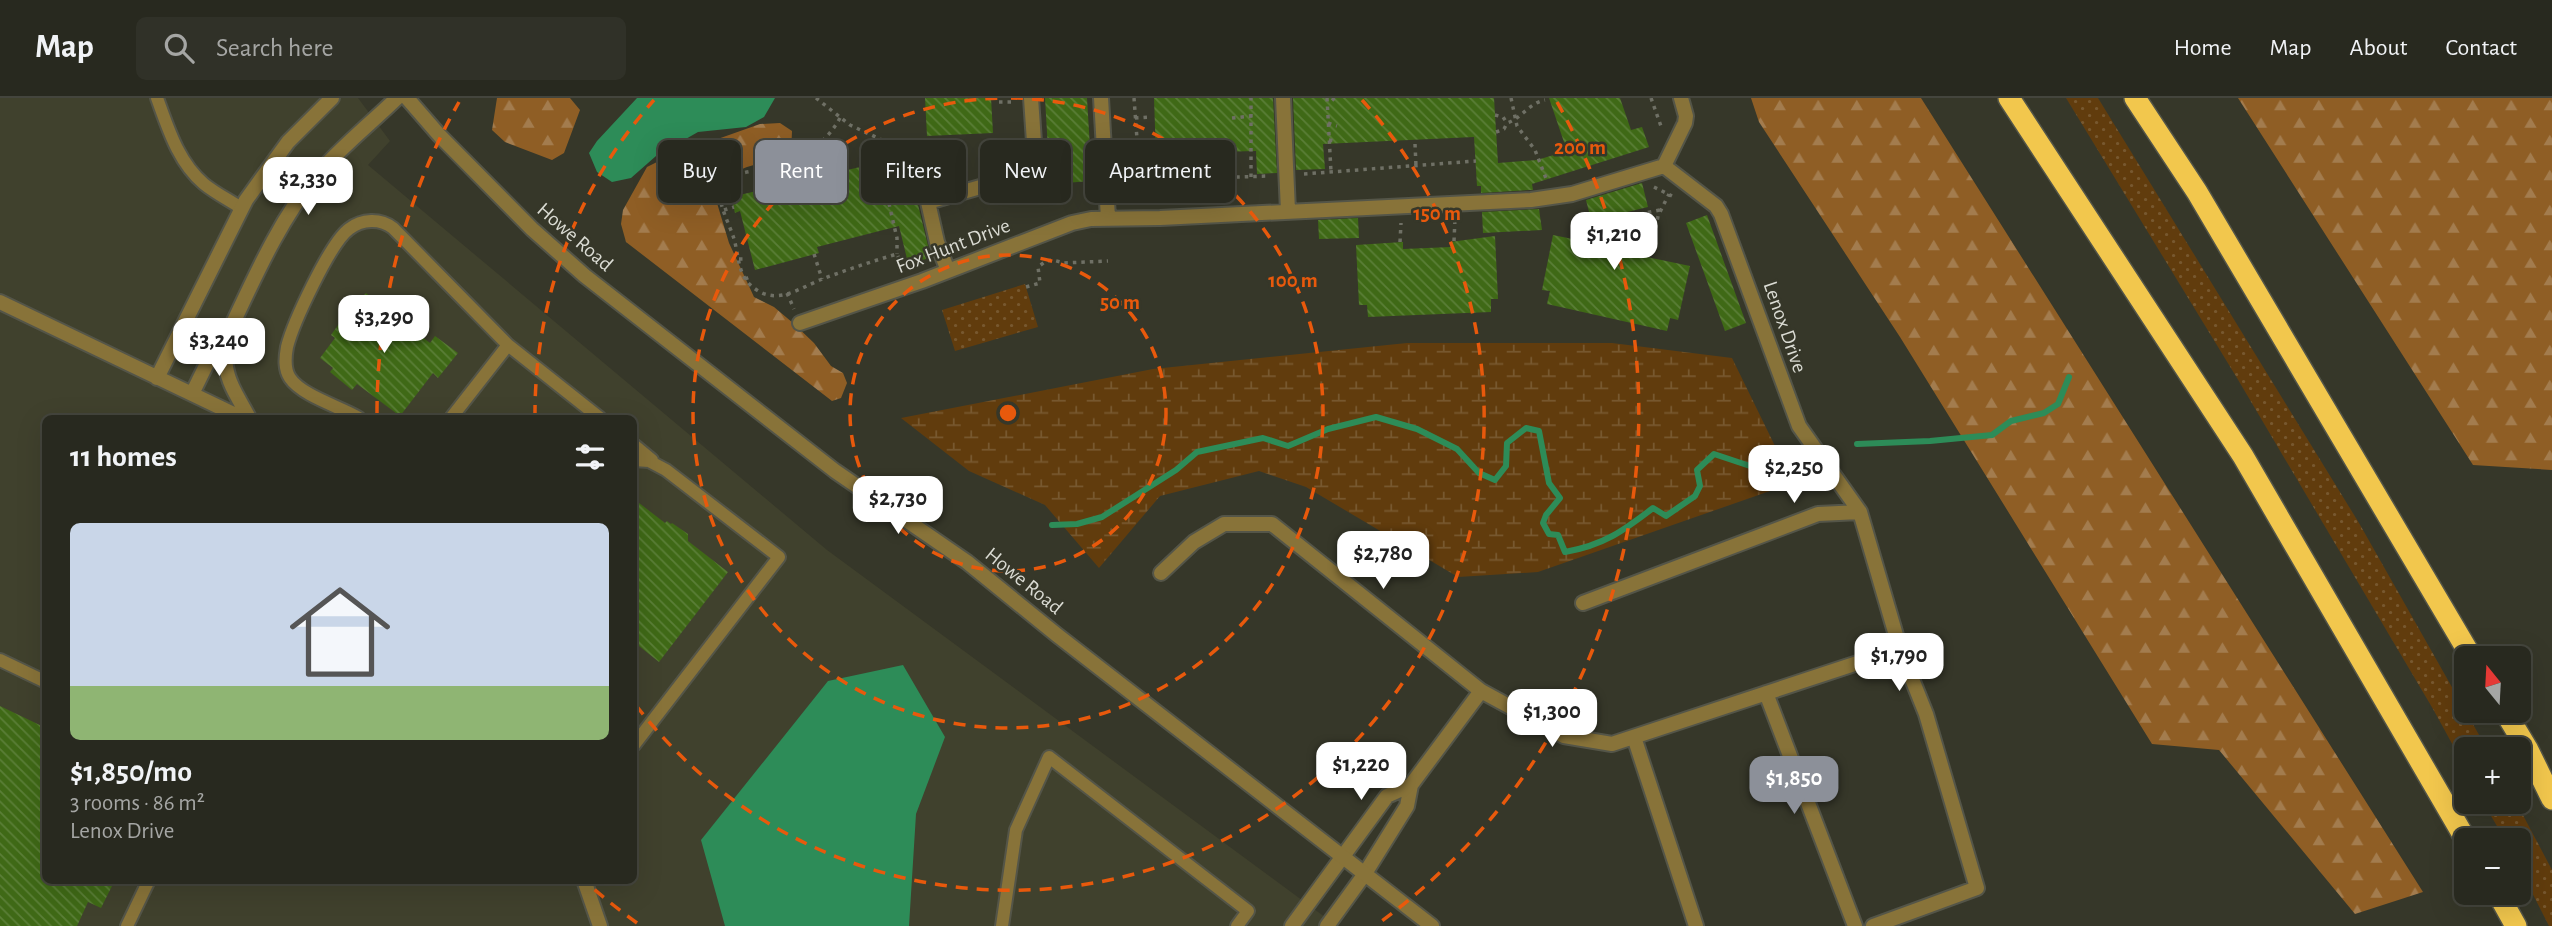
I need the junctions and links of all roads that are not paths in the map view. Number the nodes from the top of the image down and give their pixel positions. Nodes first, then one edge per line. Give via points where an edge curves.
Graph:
1 (157, 98) edge
2 (332, 98) edge
3 (397, 98) edge
4 (407, 98) edge
5 (1101, 98) edge
6 (1283, 98) edge
7 (1681, 98) edge
8 (2135, 98) edge
9 (2153, 98) edge
10 (1027, 100) edge
11 (2011, 101) edge
12 (1667, 161) junction
13 (2196, 192) junction
14 (241, 208) junction
15 (1289, 211) junction
16 (1108, 218) junction
17 (948, 271) junction
18 (0, 302) edge
19 (800, 323) dead end
20 (225, 340) junction
21 (508, 345) junction
22 (157, 378) junction
23 (192, 394) junction
24 (236, 415) edge
25 (248, 415) edge
26 (353, 415) edge
27 (454, 415) edge
28 (596, 415) edge
29 (637, 447) edge
30 (637, 460) edge
31 (660, 466) junction
32 (1860, 512) junction
33 (1161, 573) dead end
34 (1583, 603) dead end
35 (2465, 646) edge
36 (1900, 649) junction
37 (0, 660) edge
38 (42, 680) edge
39 (1481, 691) junction
40 (1766, 693) junction
41 (2512, 723) edge
42 (1634, 737) junction
43 (637, 741) edge
44 (1411, 785) junction
45 (2552, 799) edge
46 (2459, 828) edge
47 (1343, 858) junction
48 (1364, 875) junction
49 (147, 884) edge
50 (585, 884) edge
51 (2504, 905) edge
52 (127, 926) edge
53 (600, 926) edge
54 (1002, 926) edge
55 (1237, 926) edge
56 (1292, 926) edge
57 (1327, 926) edge
58 (1432, 926) edge
59 (1696, 926) edge
60 (1855, 926) edge
61 (1873, 926) edge
62 (2516, 926) edge

1 - 14 lane via 186,162 202,182
2 - 14 street via 270,164
3 - 20 street via 335,157 298,201 268,250
4 - 47 street, Howe Road via 531,229 585,276 835,471 967,562
5 - 16 street
6 - 15 street
7 - 12 street via 1685,123
8 - 13 highway
9 - 13 highway
10 - 17 street via 1036,172 928,201
11 - 46 highway via 2244,456
12 - 15 street, Fox Hunt Drive via 1572,194 1550,197
12 - 32 street, Lenox Drive via 1721,215 1799,426
13 - 35 highway
14 - 22 street
15 - 16 street, Fox Hunt Drive
16 - 17 street, Fox Hunt Drive via 1072,223
17 - 19 street, Fox Hunt Drive
18 - 22 street
20 - 23 street via 216,345
20 - 25 street via 228,375
21 - 26 lane via 393,228 378,220 356,225 339,238 326,262 293,330 285,363 298,387
21 - 27 lane
21 - 28 lane
22 - 23 street
23 - 24 street
29 - 31 lane
30 - 31 lane
31 - 43 lane via 779,557
32 - 34 street via 1818,514
32 - 36 street, Lenox Drive
33 - 39 street via 1194,542 1224,524 1272,524
36 - 40 street
36 - 61 street, Lenox Drive via 1926,714 1977,888
37 - 38 lane
39 - 42 street via 1564,736 1612,744
39 - 44 street
40 - 42 street
40 - 60 street
41 - 45 highway
42 - 59 street
44 - 47 street via 1387,796
44 - 48 street via 1407,806
47 - 48 street, Howe Road
47 - 56 street
48 - 57 street
48 - 58 street, Howe Road
49 - 52 lane
50 - 53 street
51 - 62 highway
54 - 55 lane via 1016,830 1049,757 1248,911

